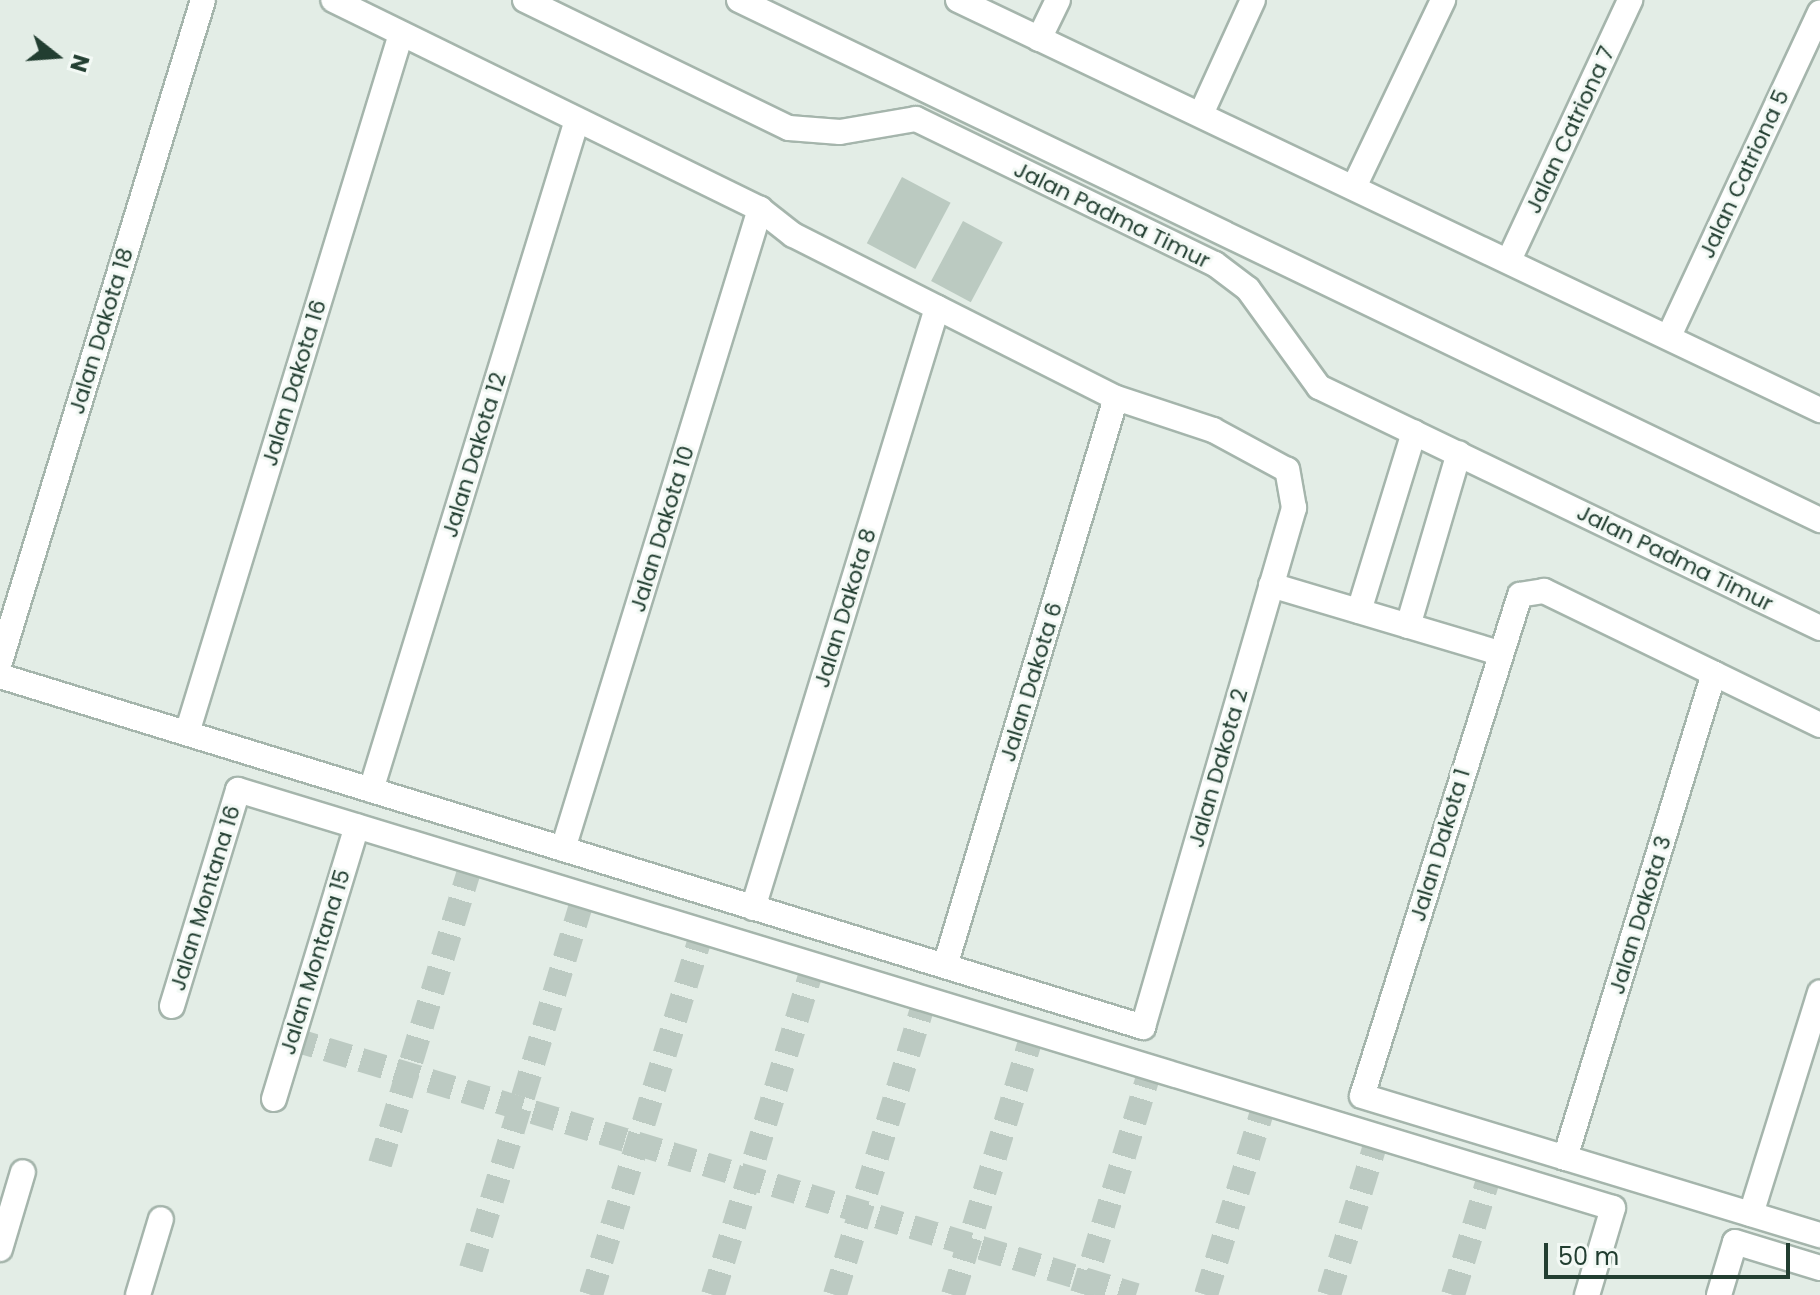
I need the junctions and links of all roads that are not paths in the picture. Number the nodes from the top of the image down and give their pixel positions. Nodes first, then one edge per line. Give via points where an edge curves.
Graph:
1 (203, 0) edge
2 (333, 0) edge
3 (525, 0) edge
4 (739, 0) edge
5 (1058, 0) edge
6 (1253, 0) edge
7 (1443, 0) edge
8 (1630, 0) edge
9 (974, 3) edge
10 (1820, 12) edge
11 (401, 34) junction
12 (1039, 39) junction
13 (1201, 114) junction
14 (577, 120) junction
15 (1354, 187) junction
16 (760, 209) junction
17 (1509, 260) junction
18 (937, 308) junction
19 (1669, 336) junction
20 (1116, 398) junction
21 (1819, 406) edge
22 (1414, 432) junction
23 (1459, 453) junction
24 (1820, 520) edge
25 (1271, 585) junction
26 (1359, 611) junction
27 (1408, 626) junction
28 (1820, 628) edge
29 (1499, 653) junction
30 (0, 662) edge
31 (1714, 673) junction
32 (0, 676) edge
33 (1820, 725) edge
34 (187, 733) junction
35 (371, 790) junction
36 (357, 826) junction
37 (563, 849) junction
38 (753, 908) junction
39 (945, 966) junction
40 (1820, 992) edge
41 (172, 1006) dead end
42 (274, 1099) dead end
43 (1565, 1158) junction
44 (23, 1172) dead end
45 (1751, 1214) junction
46 (161, 1219) dead end
47 (1820, 1235) edge
48 (0, 1249) edge
49 (1820, 1268) edge
50 (138, 1295) edge
51 (1587, 1295) edge
52 (1719, 1295) edge

1 - 30 street, Jalan Dakota 18
2 - 11 street
3 - 22 street, Jalan Padma Timur via 789,128 840,132 916,119 973,146 1215,264 1248,289 1319,387
4 - 24 street
5 - 12 street
6 - 13 street
7 - 15 street
8 - 17 street, Jalan Catriona 7
9 - 12 street
10 - 19 street, Jalan Catriona 5
11 - 14 street
11 - 34 street, Jalan Dakota 16
12 - 13 street
13 - 15 street
14 - 16 street
14 - 35 street, Jalan Dakota 12
15 - 17 street
16 - 18 street via 793,235
16 - 37 street, Jalan Dakota 10
17 - 19 street
18 - 20 street
18 - 38 street, Jalan Dakota 8
19 - 21 street
20 - 25 street, Jalan Dakota 2 via 1213,430 1287,470 1294,508
20 - 39 street, Jalan Dakota 6
22 - 23 street, Jalan Padma Timur
22 - 26 street
23 - 27 street
23 - 28 street, Jalan Padma Timur
25 - 26 street
25 - 39 street, Jalan Dakota 2 via 1143,1027
26 - 27 street
27 - 29 street
29 - 31 street, Jalan Dakota 1 via 1520,595 1544,591
29 - 43 street, Jalan Dakota 1 via 1362,1096
31 - 33 street
31 - 43 street, Jalan Dakota 3
32 - 34 street
34 - 35 street
35 - 37 street
36 - 41 street, Jalan Montana 16 via 238,790
36 - 42 street, Jalan Montana 15
36 - 51 street via 1613,1208
37 - 38 street
38 - 39 street
40 - 45 street
43 - 45 street
44 - 48 street
45 - 47 street
46 - 50 street
49 - 52 street via 1735,1242

